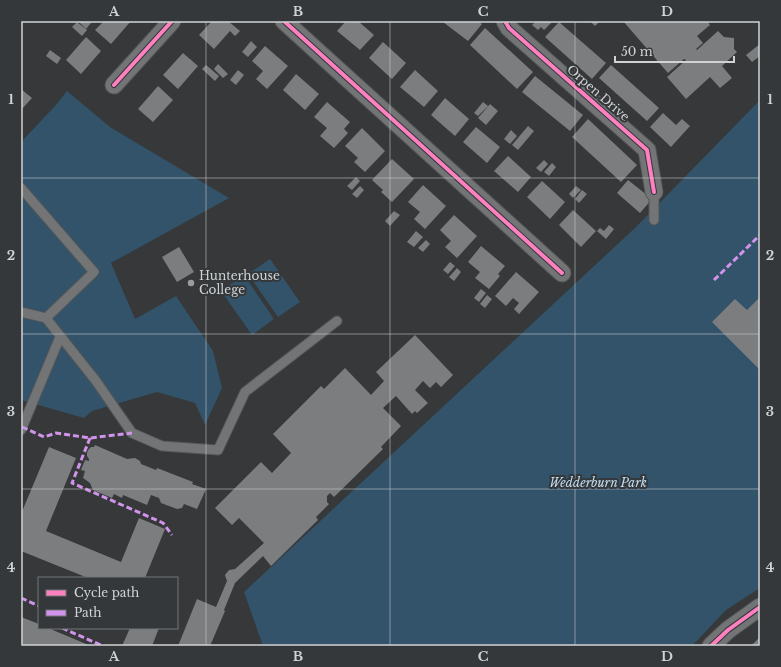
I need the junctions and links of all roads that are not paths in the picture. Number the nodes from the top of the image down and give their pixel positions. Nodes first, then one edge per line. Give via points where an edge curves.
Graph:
1 (172, 21) edge
2 (284, 21) edge
3 (505, 21) edge
4 (114, 85) dead end
5 (21, 188) edge
6 (654, 192) joint
7 (654, 220) dead end
8 (562, 274) dead end
9 (21, 312) edge
10 (46, 318) junction
11 (337, 321) dead end
12 (60, 337) junction
13 (21, 430) edge
14 (760, 607) edge
15 (711, 646) edge

1 - 4 street
2 - 8 street
3 - 6 street, Orpen Drive via 509,28 647,150
5 - 10 lane via 94,272
6 - 7 lane
9 - 10 lane
10 - 12 lane
11 - 12 lane via 245,392 218,450 162,446 132,433 96,381
12 - 13 lane
14 - 15 street

